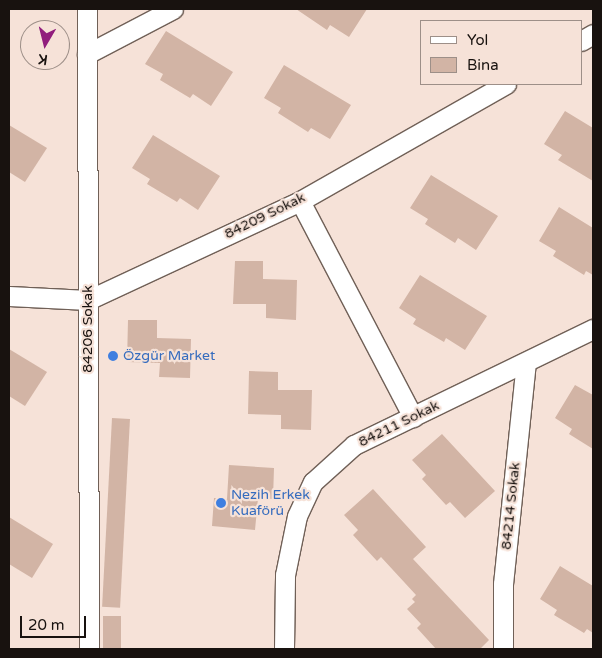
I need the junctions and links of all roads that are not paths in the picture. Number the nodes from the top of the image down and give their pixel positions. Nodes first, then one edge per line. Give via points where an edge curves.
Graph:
1 (88, 9) edge
2 (173, 9) edge
3 (593, 34) edge
4 (582, 40) edge
5 (88, 54) junction
6 (504, 85) edge
7 (300, 201) junction
8 (9, 296) edge
9 (88, 300) junction
10 (593, 329) edge
11 (526, 362) junction
12 (413, 417) junction
13 (89, 649) edge
14 (284, 649) edge
15 (503, 649) edge

1 - 5 street, 84206 Sokak
2 - 5 street
3 - 4 street
5 - 9 street, 84206 Sokak
6 - 7 street, 84209 Sokak
7 - 9 street, 84209 Sokak
7 - 12 street
8 - 9 street, 84209 Sokak
9 - 13 street, 84206 Sokak
10 - 11 street, 84211 Sokak
11 - 12 street, 84211 Sokak
11 - 15 street, 84214 Sokak via 503,584
12 - 14 street, 84211 Sokak via 354,445 314,482 297,516 284,575

